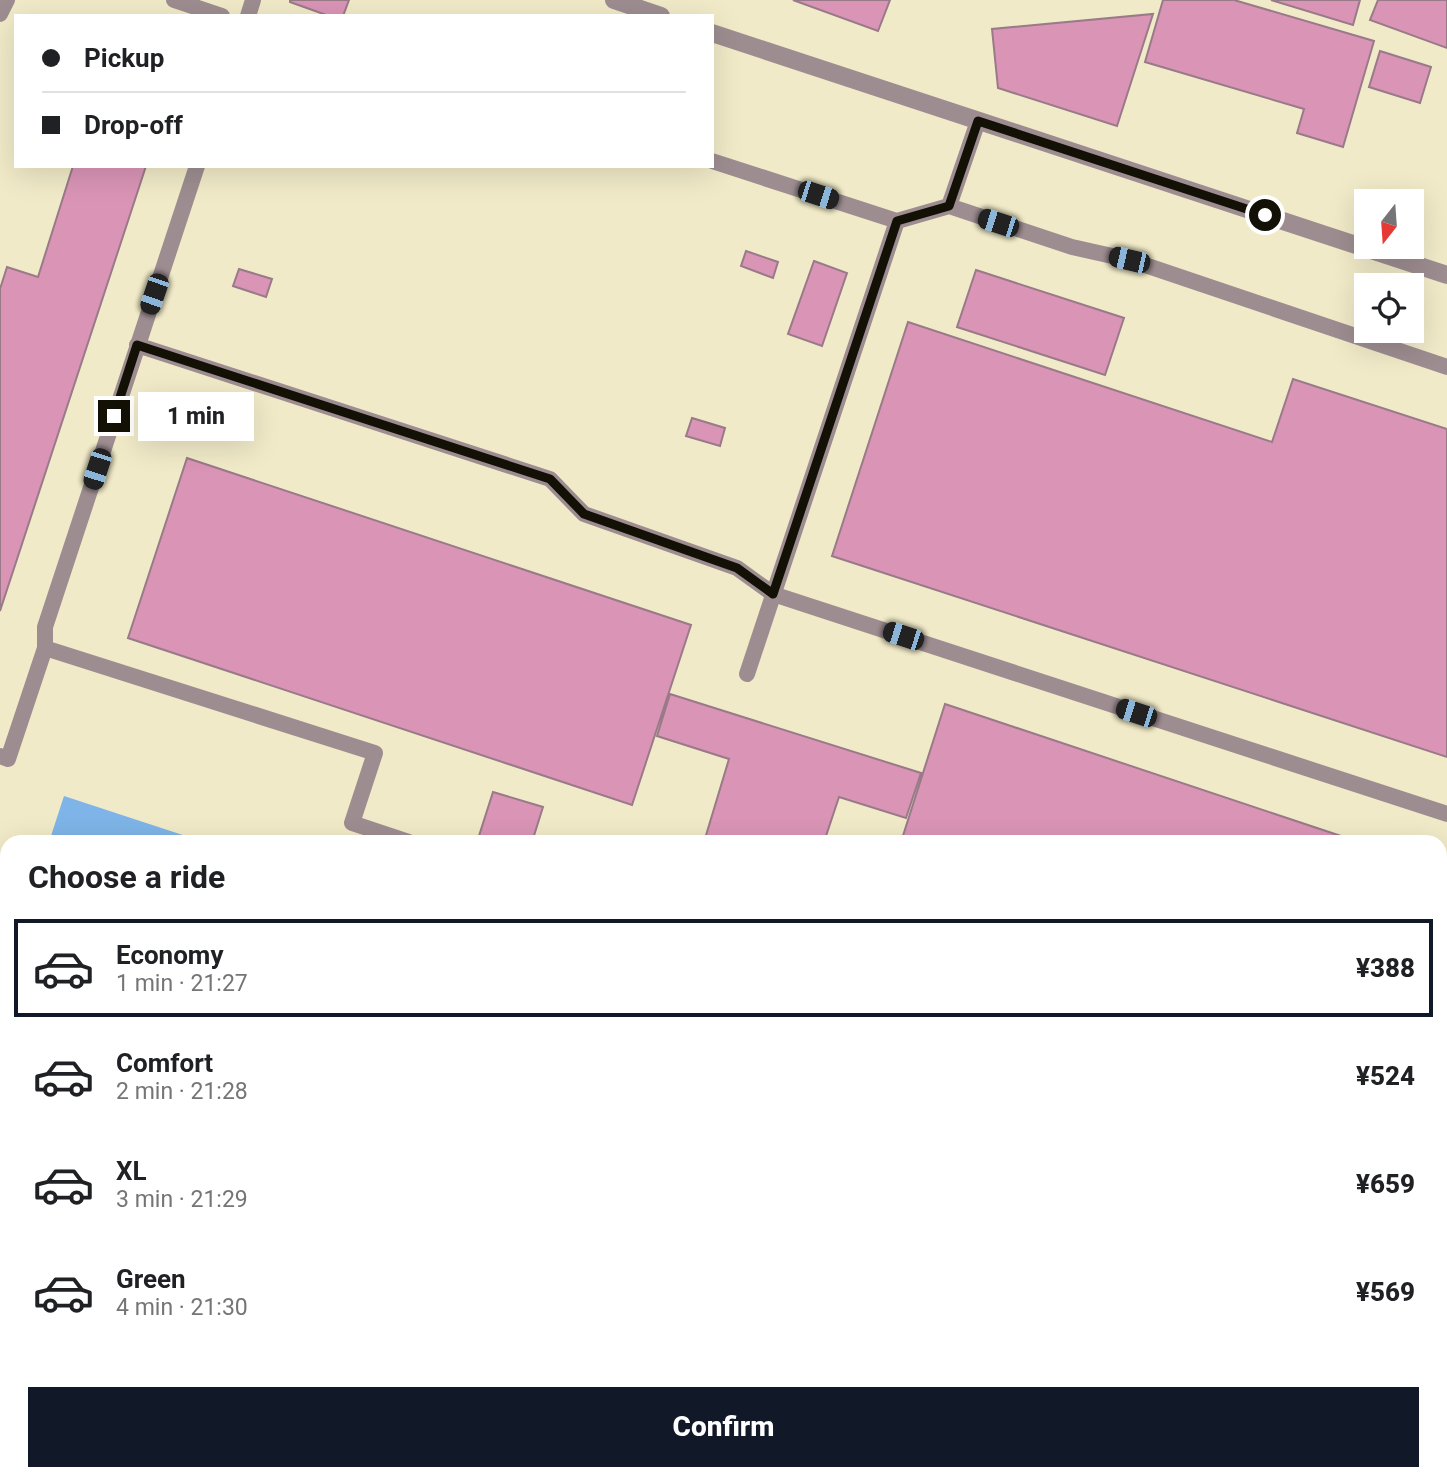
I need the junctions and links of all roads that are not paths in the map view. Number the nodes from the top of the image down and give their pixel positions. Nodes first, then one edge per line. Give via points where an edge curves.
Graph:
1 (8, 0) edge
2 (173, 0) edge
3 (614, 0) edge
4 (216, 14) edge
5 (655, 14) edge
6 (0, 15) edge
7 (714, 34) edge
8 (978, 121) junction
9 (714, 162) edge
10 (196, 168) edge
11 (949, 206) junction
12 (897, 221) junction
13 (1447, 275) edge
14 (137, 345) junction
15 (1447, 367) edge
16 (773, 594) junction
17 (45, 648) junction
18 (747, 674) dead end
19 (0, 756) edge
20 (1447, 814) edge
21 (388, 835) edge

1 - 6 lane
2 - 4 lane
3 - 5 street
7 - 8 street
8 - 11 lane
8 - 13 street
9 - 12 lane
10 - 14 lane
11 - 12 lane
11 - 15 lane via 1072,247 1129,260
12 - 16 lane
14 - 16 lane via 550,479 584,514 737,568
14 - 17 lane via 45,627
16 - 18 lane
16 - 20 lane
17 - 19 lane via 8,759
17 - 21 lane via 375,753 352,823

